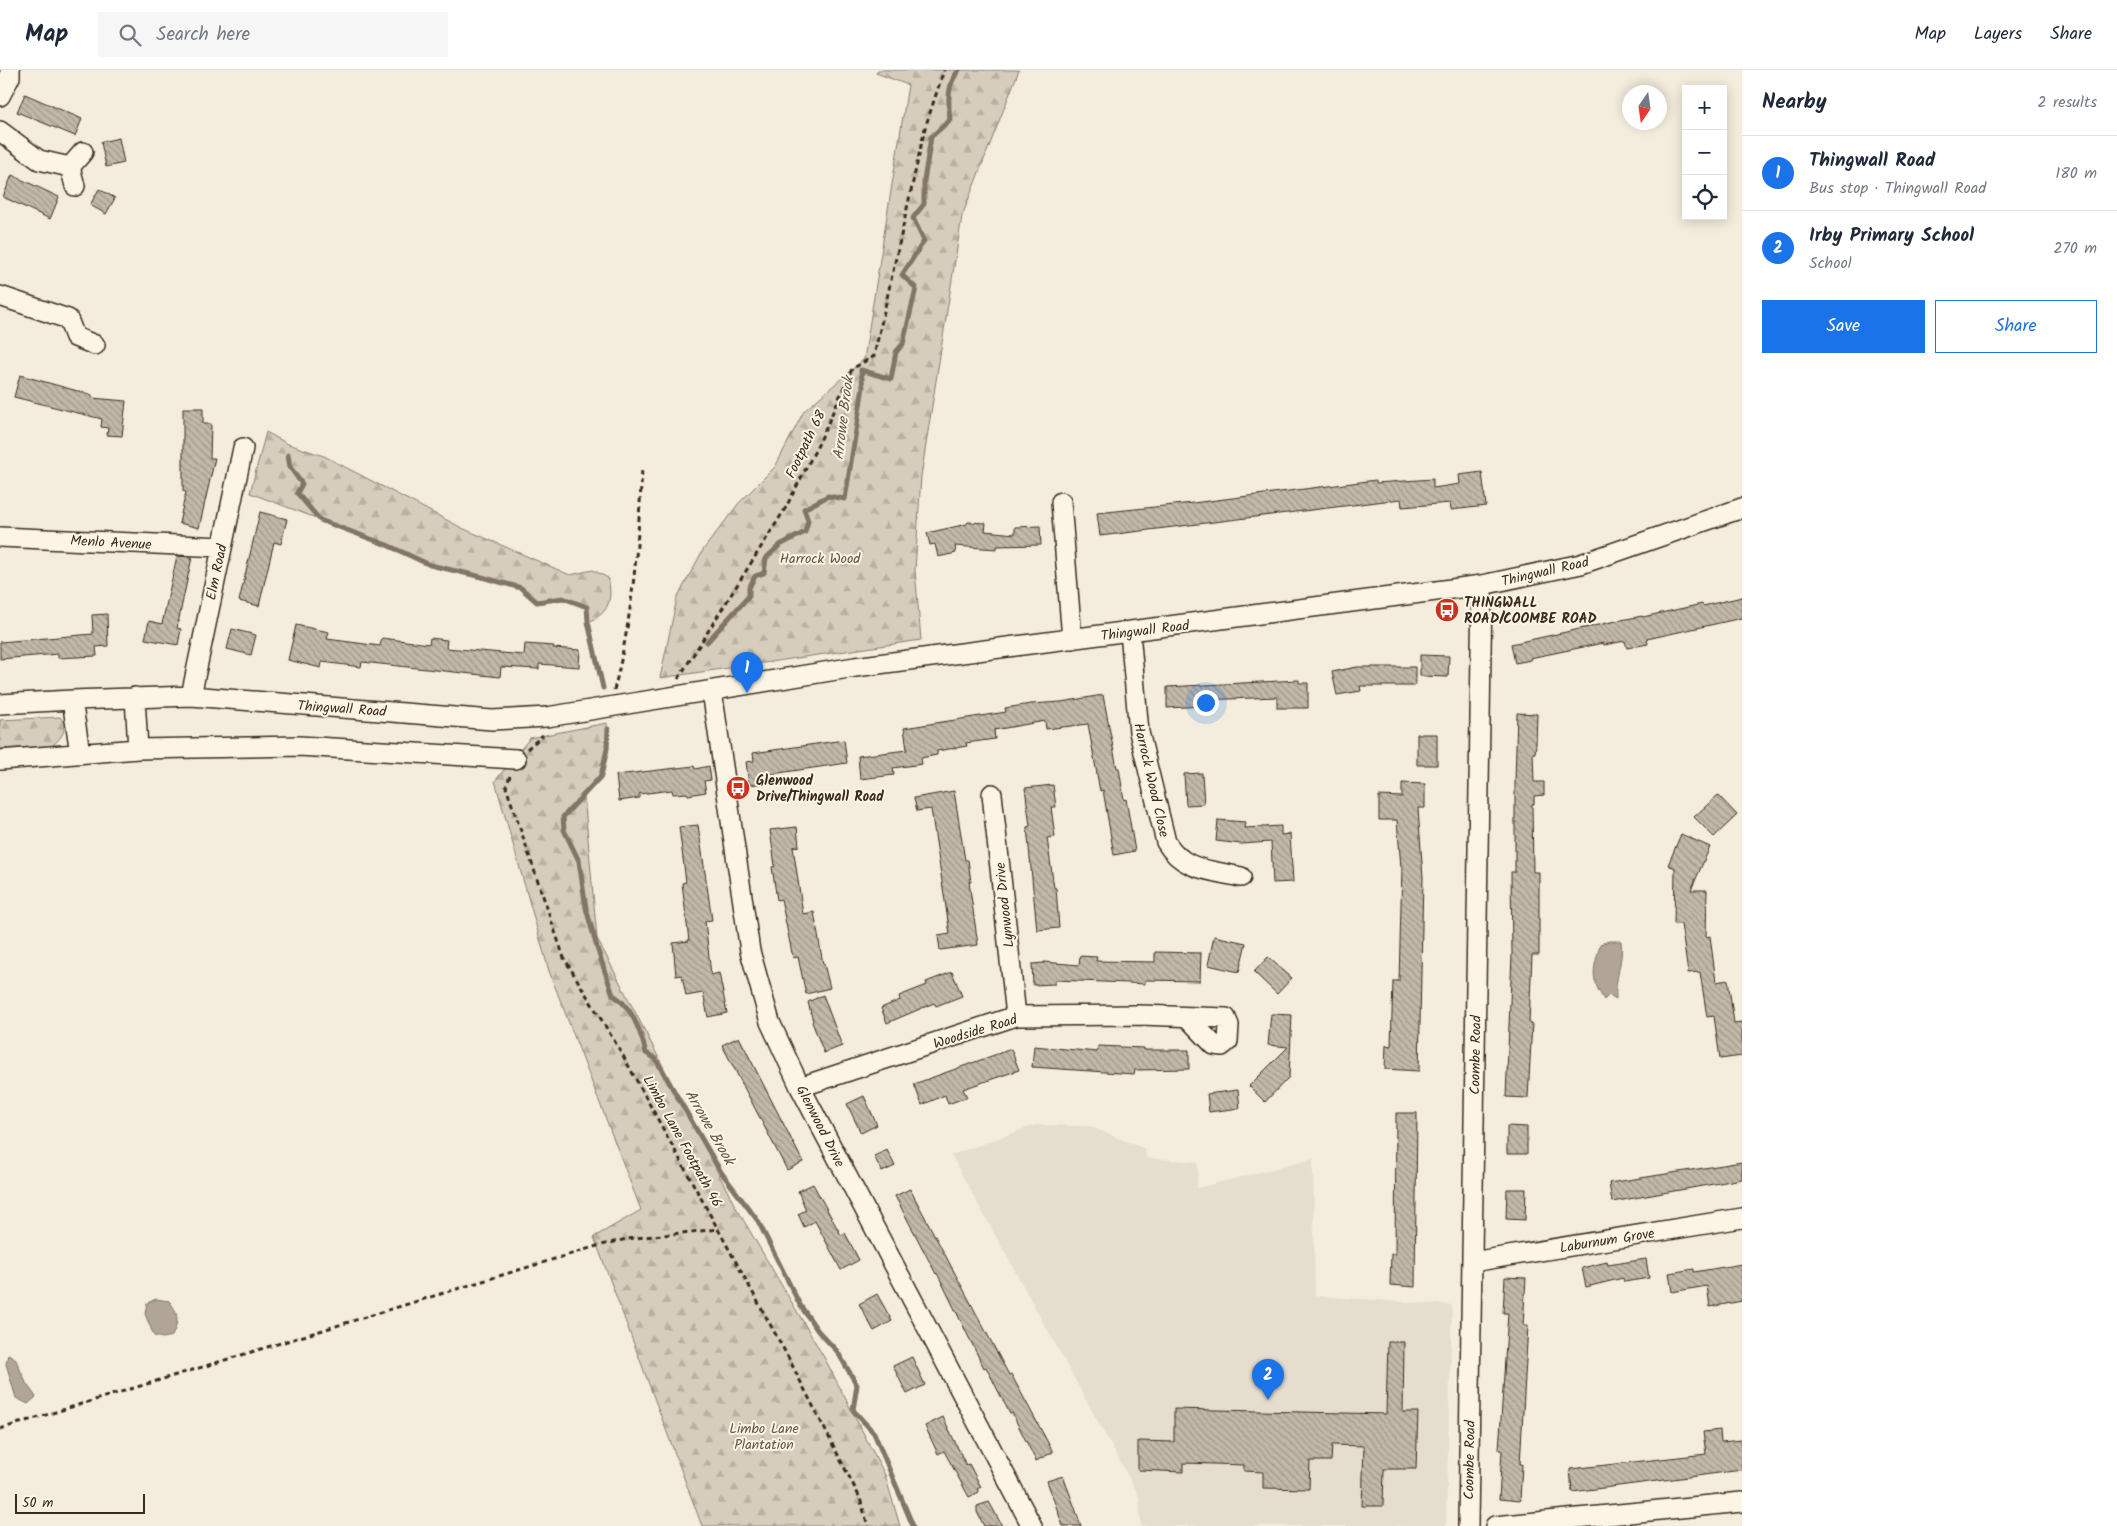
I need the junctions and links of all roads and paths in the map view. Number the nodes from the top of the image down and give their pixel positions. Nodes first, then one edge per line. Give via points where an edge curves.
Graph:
1 (10, 70) edge
2 (944, 70) edge
3 (0, 96) edge
4 (0, 131) edge
5 (84, 152) dead end
6 (70, 167) junction
7 (75, 186) dead end
8 (0, 296) edge
9 (95, 345) dead end
10 (243, 448) dead end
11 (642, 468) dead end
12 (1061, 502) dead end
13 (1742, 508) edge
14 (0, 537) edge
15 (222, 547) junction
16 (1482, 585) junction
17 (1130, 632) junction
18 (1072, 639) junction
19 (712, 691) junction
20 (191, 696) junction
21 (135, 697) junction
22 (670, 698) junction
23 (72, 700) junction
24 (0, 704) edge
25 (610, 707) junction
26 (547, 717) junction
27 (138, 749) junction
28 (80, 753) junction
29 (516, 759) junction
30 (0, 760) edge
31 (992, 794) dead end
32 (1241, 877) dead end
33 (1016, 1016) junction
34 (1187, 1016) dead end
35 (800, 1087) junction
36 (1742, 1218) edge
37 (718, 1229) junction
38 (1472, 1262) junction
39 (0, 1429) edge
40 (1742, 1502) edge
41 (868, 1526) edge
42 (1032, 1526) edge
43 (1468, 1526) edge
44 (1494, 1526) edge

1 - 3 street via 10,77
2 - 22 path, Footpath 68 via 925,128 874,356 852,369 785,509 682,670
4 - 6 street via 39,160
5 - 6 street
6 - 7 street
8 - 9 street via 68,319 75,337
10 - 15 street, Elm Road
11 - 25 path via 632,604
12 - 18 street
13 - 16 street, Thingwall Road via 1581,564
14 - 15 street, Menlo Avenue
15 - 20 street, Elm Road
16 - 17 street, Thingwall Road
16 - 38 street, Coombe Road
17 - 18 street, Thingwall Road
17 - 32 street, Harrock Wood Close via 1139,732 1166,842 1173,854 1187,864
18 - 19 street, Thingwall Road via 855,667
19 - 22 street, Thingwall Road
19 - 35 street, Glenwood Drive via 750,951 770,1022
20 - 21 street, Thingwall Road
20 - 26 street, Thingwall Road via 492,720
21 - 23 street, Thingwall Road
21 - 27 street
22 - 25 street, Thingwall Road
23 - 24 street, Thingwall Road
23 - 28 street
25 - 26 street, Thingwall Road
26 - 29 path via 544,735
27 - 28 street
27 - 29 street via 299,746
28 - 30 street
29 - 37 path, Limbo Lane Footpath 46 via 506,787 564,958
31 - 33 street, Lynwood Drive
33 - 34 street, Woodside Road
33 - 35 street, Woodside Road
35 - 42 street, Glenwood Drive
36 - 38 street, Laburnum Grove
37 - 39 path via 628,1239 597,1246
37 - 41 path, Limbo Lane Footpath 46 via 860,1498
38 - 43 street, Coombe Road
40 - 44 street

